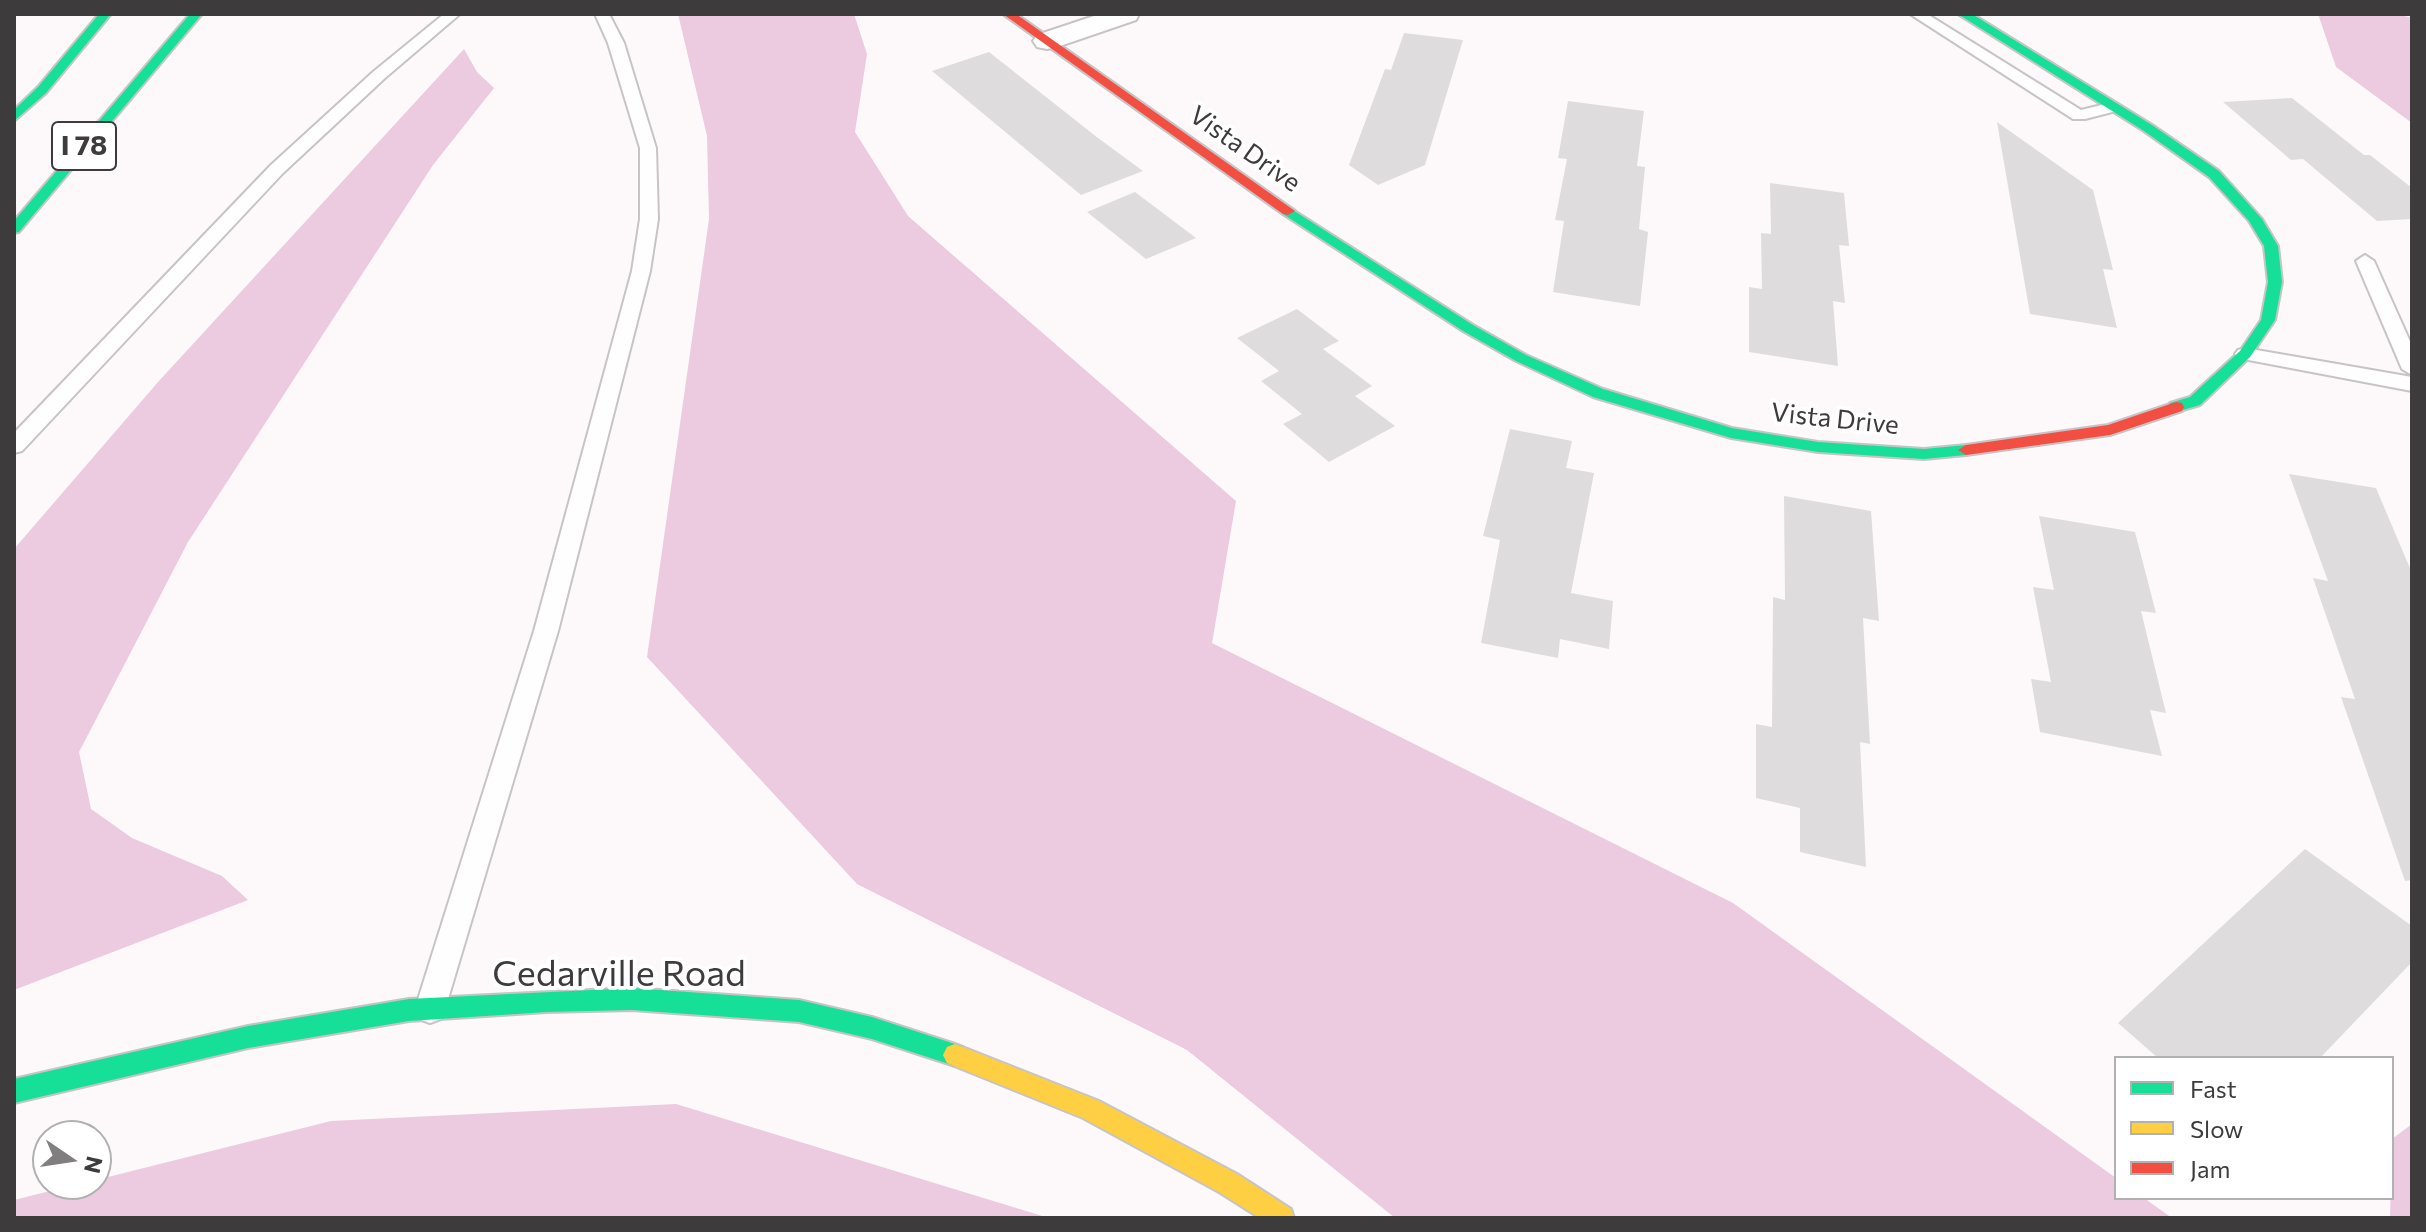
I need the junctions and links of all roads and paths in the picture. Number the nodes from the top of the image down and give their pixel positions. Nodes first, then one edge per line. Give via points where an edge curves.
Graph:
1 (105, 14) edge
2 (193, 14) edge
3 (453, 14) edge
4 (602, 14) edge
5 (1009, 14) edge
6 (1126, 14) edge
7 (1917, 14) edge
8 (1964, 14) edge
9 (1047, 41) junction
10 (2114, 107) junction
11 (14, 117) edge
12 (14, 229) edge
13 (2365, 261) dead end
14 (2245, 354) junction
15 (2412, 369) edge
16 (2412, 384) edge
17 (14, 446) edge
18 (430, 1009) junction
19 (14, 1091) edge
20 (1282, 1218) edge

1 - 11 main road, I 78
2 - 12 main road, I 78
3 - 17 lane via 277,169
4 - 18 lane via 648,148 649,219 641,271 546,631
5 - 9 main road, Vista Drive
6 - 9 street
7 - 10 lane via 2079,116
8 - 10 main road, Vista Drive
9 - 14 main road, Vista Drive via 1306,224 1494,343 1598,393 1731,433 1818,447 1924,454 2033,442 2110,430 2195,401
10 - 14 main road, Vista Drive via 2214,174 2255,219 2271,246 2275,282 2268,320
13 - 15 lane
14 - 16 lane
18 - 19 main road, Cedarville Road via 248,1037
18 - 20 main road, Cedarville Road via 632,999 799,1011 872,1028 1091,1109

